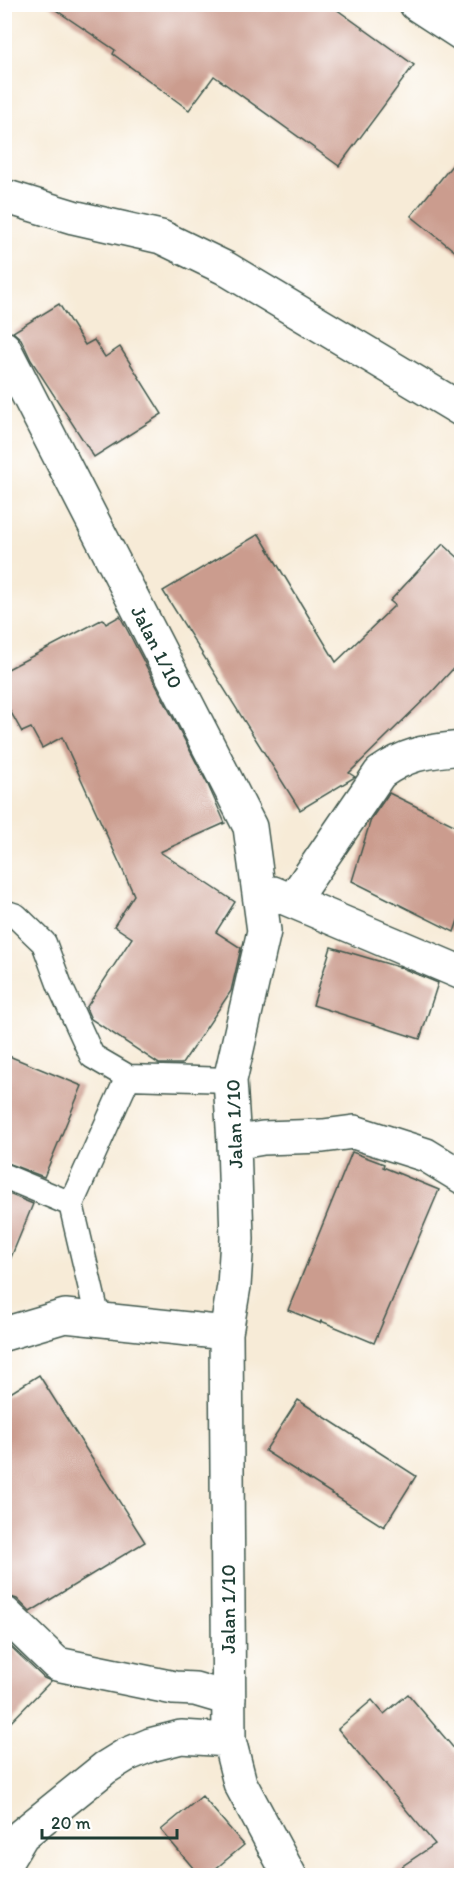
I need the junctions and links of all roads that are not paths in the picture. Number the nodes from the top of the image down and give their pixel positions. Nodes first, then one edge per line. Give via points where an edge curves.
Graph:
1 (416, 4) edge
2 (462, 34) edge
3 (4, 196) edge
4 (4, 348) edge
5 (462, 410) edge
6 (462, 747) edge
7 (260, 888) junction
8 (293, 900) junction
9 (4, 912) edge
10 (462, 973) edge
11 (128, 1077) junction
12 (230, 1080) junction
13 (234, 1143) junction
14 (4, 1176) edge
15 (462, 1178) edge
16 (71, 1204) junction
17 (98, 1319) junction
18 (226, 1333) junction
19 (4, 1334) edge
20 (4, 1614) edge
21 (229, 1699) junction
22 (229, 1740) junction
23 (4, 1865) edge
24 (290, 1875) edge

1 - 2 street
3 - 5 street via 161,237 225,268
4 - 7 street, Jalan 1/10 via 250,827
6 - 8 street via 422,752 380,772
7 - 8 street
7 - 12 street, Jalan 1/10 via 264,931
8 - 10 street
9 - 11 lane via 16,916 44,943 92,1056
11 - 12 lane
11 - 16 lane
12 - 13 street, Jalan 1/10
13 - 15 street via 354,1132 426,1155
13 - 18 street, Jalan 1/10 via 237,1239
14 - 16 lane
16 - 17 lane
17 - 18 street
17 - 19 street via 65,1316
18 - 21 street, Jalan 1/10
20 - 21 street via 57,1664 195,1689
21 - 22 street, Jalan 1/10
22 - 23 street via 182,1737 126,1755 22,1835
22 - 24 street, Jalan 1/10 via 240,1783

